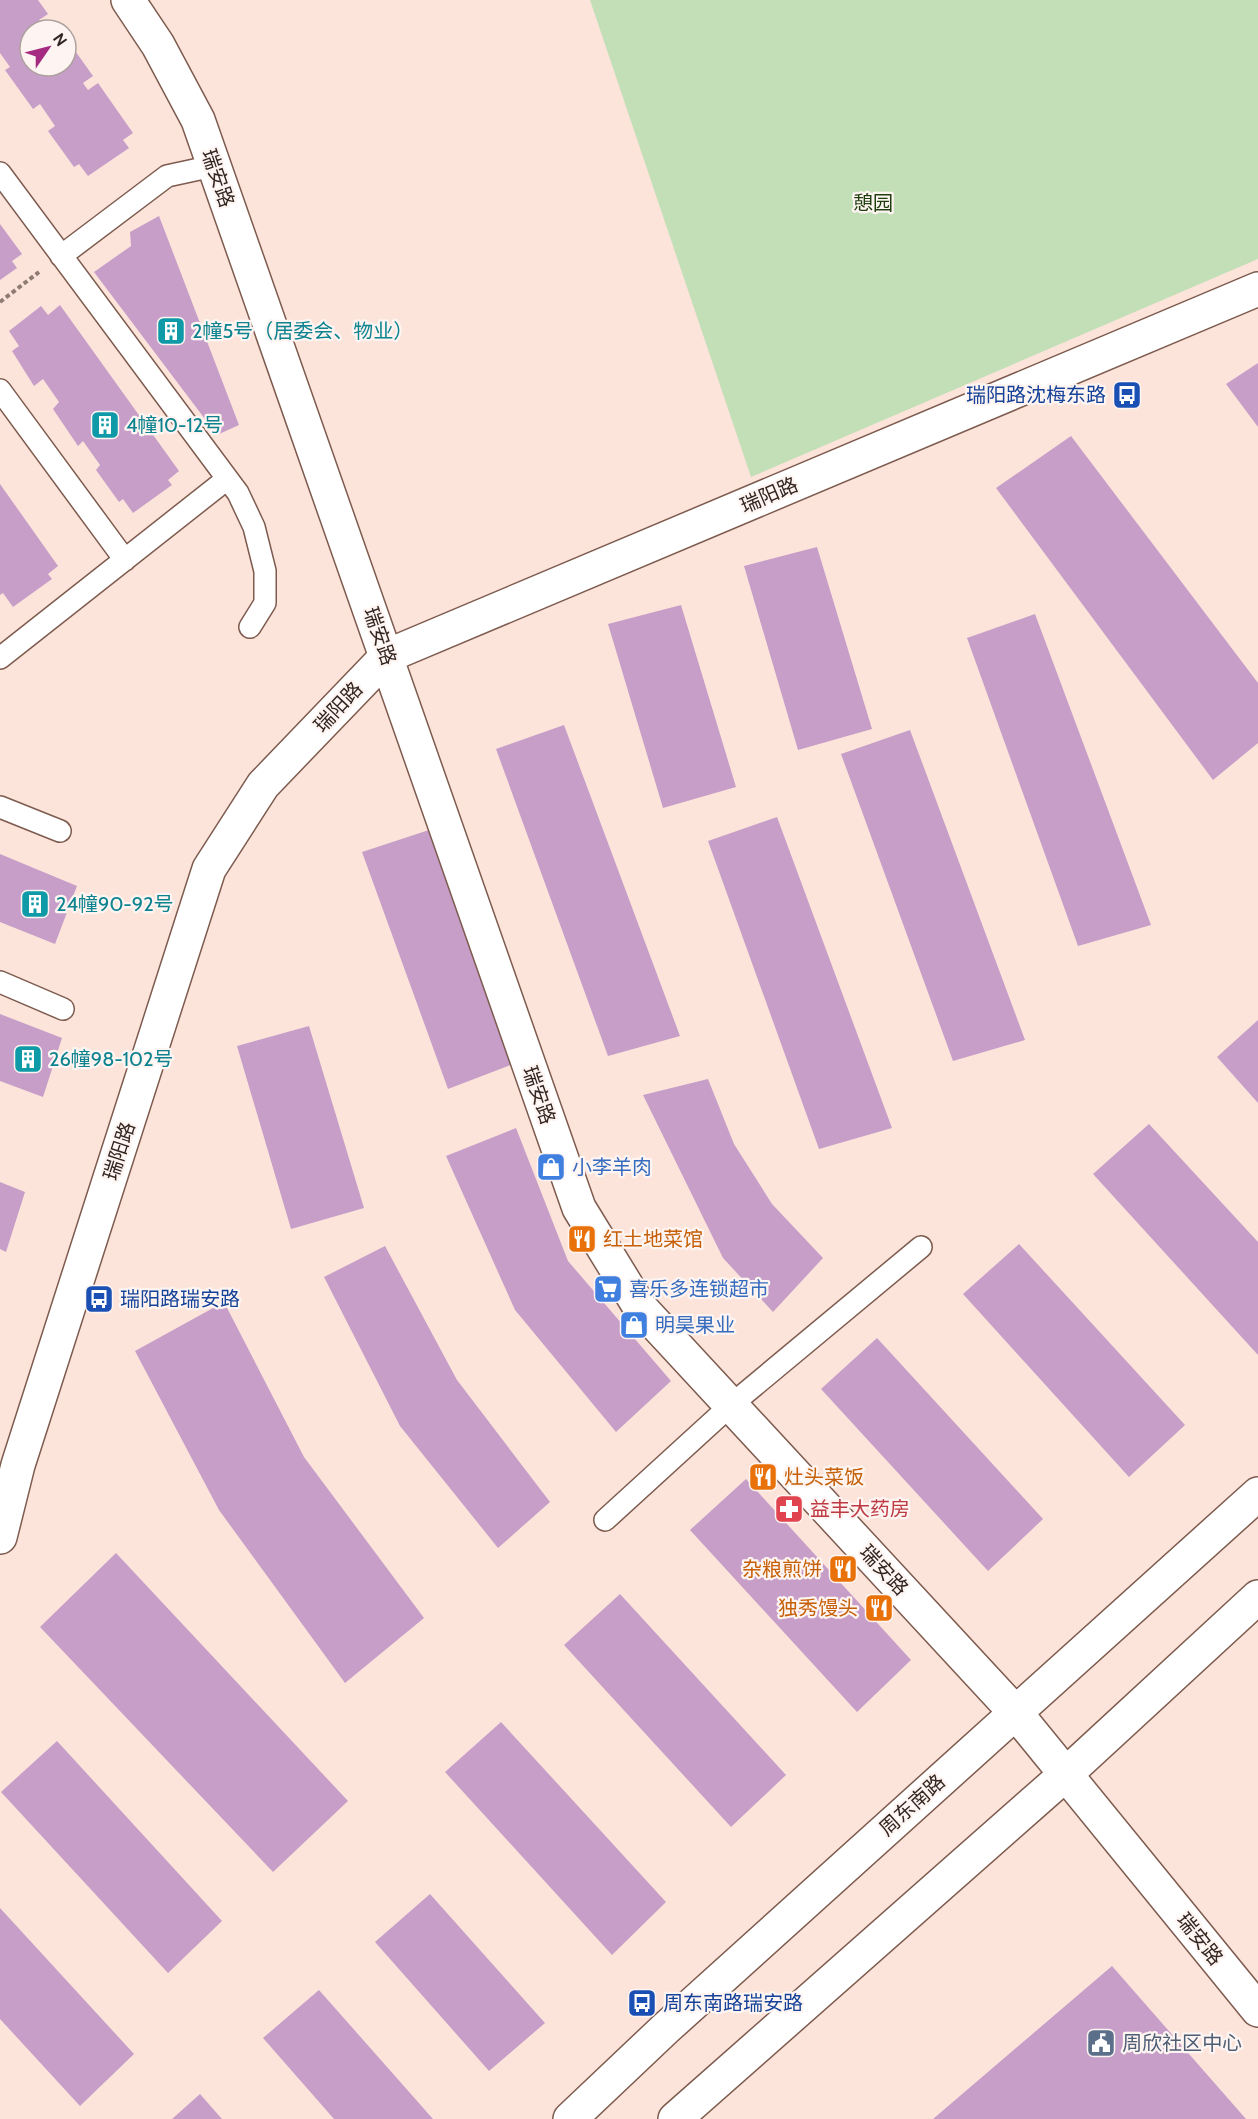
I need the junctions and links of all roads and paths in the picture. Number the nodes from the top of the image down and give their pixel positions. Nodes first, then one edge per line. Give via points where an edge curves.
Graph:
1 (128, 0) edge
2 (213, 166) junction
3 (0, 173) edge
4 (62, 256) junction
5 (1258, 289) edge
6 (0, 302) edge
7 (0, 390) edge
8 (227, 479) junction
9 (125, 560) junction
10 (250, 627) dead end
11 (387, 656) junction
12 (0, 657) edge
13 (0, 807) edge
14 (60, 831) dead end
15 (0, 982) edge
16 (63, 1010) dead end
17 (921, 1247) dead end
18 (731, 1405) junction
19 (9, 1462) edge
20 (1258, 1494) edge
21 (605, 1520) dead end
22 (0, 1537) edge
23 (1258, 1597) edge
24 (1015, 1712) junction
25 (1066, 1774) junction
26 (1258, 2010) edge
27 (570, 2119) edge
28 (675, 2119) edge

1 - 2 street, 瑞安路 via 158,45 198,120
2 - 4 lane via 167,177
2 - 11 street, 瑞安路
3 - 4 lane
4 - 6 path
4 - 8 lane
5 - 11 street, 瑞阳路
7 - 9 lane
8 - 9 lane
8 - 10 lane via 254,527 265,571 265,603
9 - 12 lane
11 - 18 street, 瑞安路 via 579,1208 639,1306
11 - 19 street, 瑞阳路 via 263,785 209,869
13 - 14 lane
15 - 16 lane
17 - 18 lane
18 - 21 lane
18 - 24 street, 瑞安路
19 - 22 street, 瑞阳路
20 - 24 street, 周东南路
23 - 25 street
24 - 25 street, 瑞安路
24 - 27 street, 周东南路
25 - 26 street, 瑞安路
25 - 28 street

